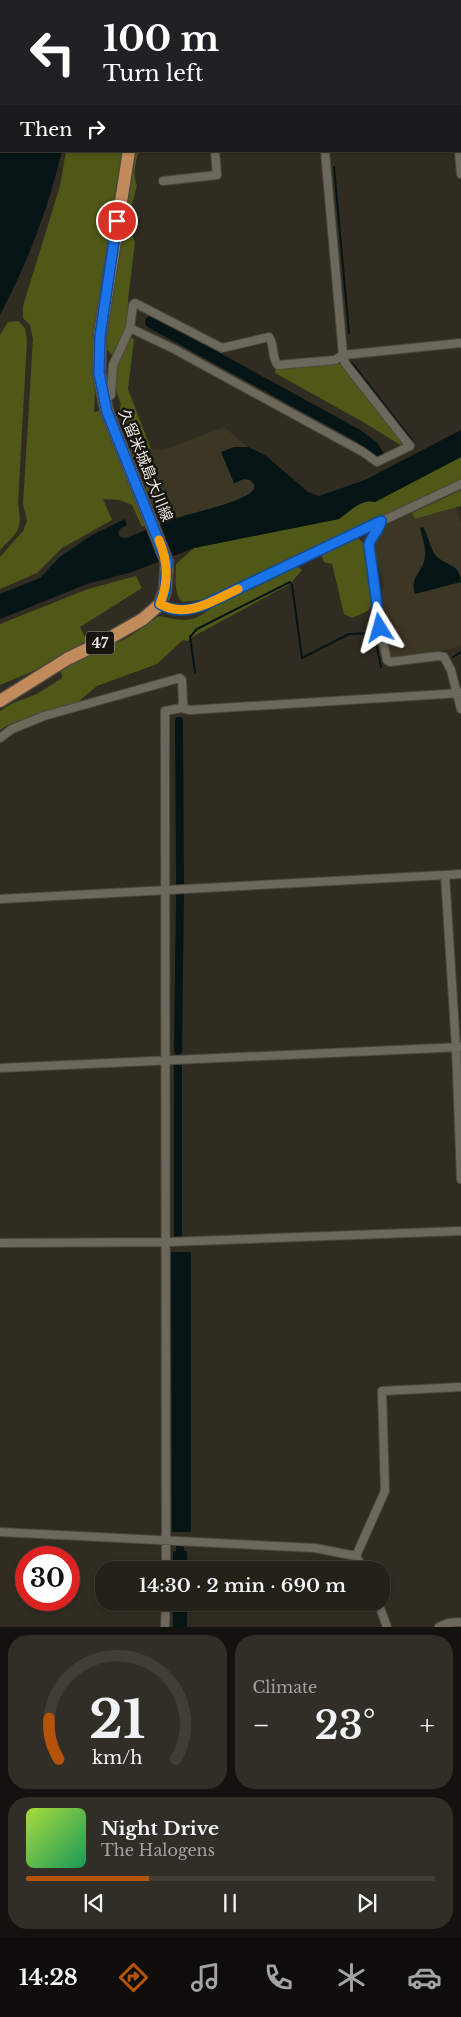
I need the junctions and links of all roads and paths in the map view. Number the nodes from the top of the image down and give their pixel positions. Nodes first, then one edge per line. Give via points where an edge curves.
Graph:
1 (129, 152) edge
2 (215, 152) edge
3 (325, 152) edge
4 (459, 152) edge
5 (461, 174) edge
6 (163, 181) dead end
7 (130, 328) junction
8 (461, 343) edge
9 (343, 355) junction
10 (103, 400) junction
11 (461, 484) edge
12 (381, 521) junction
13 (160, 604) junction
14 (459, 694) edge
15 (0, 701) edge
16 (181, 708) junction
17 (461, 709) edge
18 (0, 738) edge
19 (461, 874) edge
20 (445, 875) junction
21 (166, 889) junction
22 (0, 899) edge
23 (458, 1047) edge
24 (167, 1060) junction
25 (0, 1068) edge
26 (461, 1179) edge
27 (461, 1231) edge
28 (166, 1242) junction
29 (0, 1244) edge
30 (461, 1387) edge
31 (0, 1532) edge
32 (166, 1540) junction
33 (356, 1556) junction
34 (166, 1561) edge
35 (359, 1561) edge
36 (166, 1611) edge
37 (381, 1611) edge
38 (461, 1622) edge
39 (165, 1627) edge
40 (387, 1627) edge
41 (439, 1627) edge

1 - 10 main road, 久留米城島大川線 via 100,336 99,373
2 - 6 street via 217,175
3 - 9 street
4 - 5 street
7 - 9 street via 136,303 222,348 269,336 278,365 335,360
7 - 9 street via 174,349 377,462 410,446
7 - 10 street via 113,365 111,395
8 - 9 street
10 - 13 main road, 久留米城島大川線 via 167,562 165,591
11 - 12 street
12 - 13 street via 202,606 178,611
12 - 14 street via 369,545 387,660 444,657
13 - 15 main road, 47 via 143,619 67,659
14 - 16 street
14 - 17 street
16 - 18 street via 180,678 44,716
16 - 21 street via 165,711
19 - 20 street
20 - 21 street
20 - 23 street
21 - 22 street
21 - 24 street
23 - 24 street
23 - 26 street
24 - 25 street
24 - 28 street
27 - 28 street
28 - 29 street
28 - 32 street
30 - 33 street via 382,1391 385,1491
31 - 32 street
32 - 33 street via 315,1548
32 - 34 street
33 - 35 street
36 - 39 street
37 - 40 street
38 - 41 street

